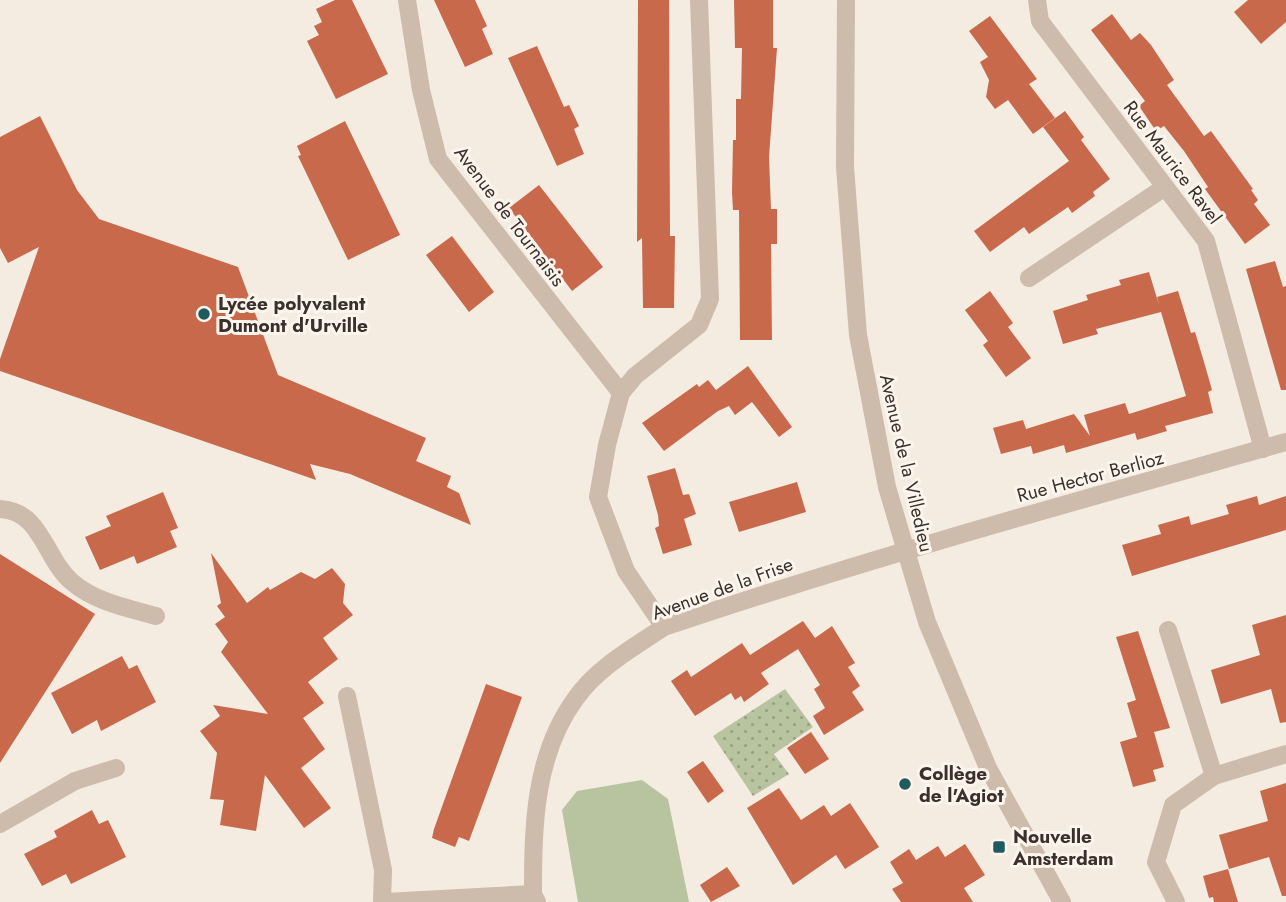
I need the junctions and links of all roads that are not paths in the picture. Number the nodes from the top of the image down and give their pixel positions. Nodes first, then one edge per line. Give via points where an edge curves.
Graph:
1 (407, 0) edge
2 (699, 0) edge
3 (1037, 0) edge
4 (849, 2) edge
5 (1166, 187) junction
6 (1028, 278) dead end
7 (621, 393) junction
8 (1286, 442) edge
9 (1263, 449) junction
10 (0, 509) edge
11 (905, 551) junction
12 (156, 616) dead end
13 (664, 627) junction
14 (1168, 630) dead end
15 (347, 696) dead end
16 (1286, 754) edge
17 (116, 768) dead end
18 (1214, 776) junction
19 (0, 824) edge
20 (535, 898) edge
21 (384, 902) edge
22 (1062, 902) edge
23 (1176, 902) edge

1 - 7 street, Avenue de Tournaisis via 438,159
2 - 7 street via 710,299 699,325 635,376
3 - 5 street, Rue Maurice Ravel via 1040,22
4 - 11 street, Avenue de la Villedieu via 845,167 858,335 887,486
5 - 6 street
5 - 9 street, Rue Maurice Ravel via 1206,241
7 - 13 street via 598,497 626,571
8 - 9 street, Rue Hector Berlioz
9 - 11 street, Rue Hector Berlioz
10 - 12 street via 14,509 34,523 54,562 72,583 105,602
11 - 13 street, Avenue de la Frise
11 - 22 street, Avenue de la Villedieu via 927,622 988,768
13 - 20 street, Avenue de la Frise via 622,654 576,697 550,747 537,797
14 - 18 street
15 - 21 street via 383,870
16 - 18 street
17 - 19 street via 75,781
18 - 23 street via 1173,805 1156,862
20 - 21 street

